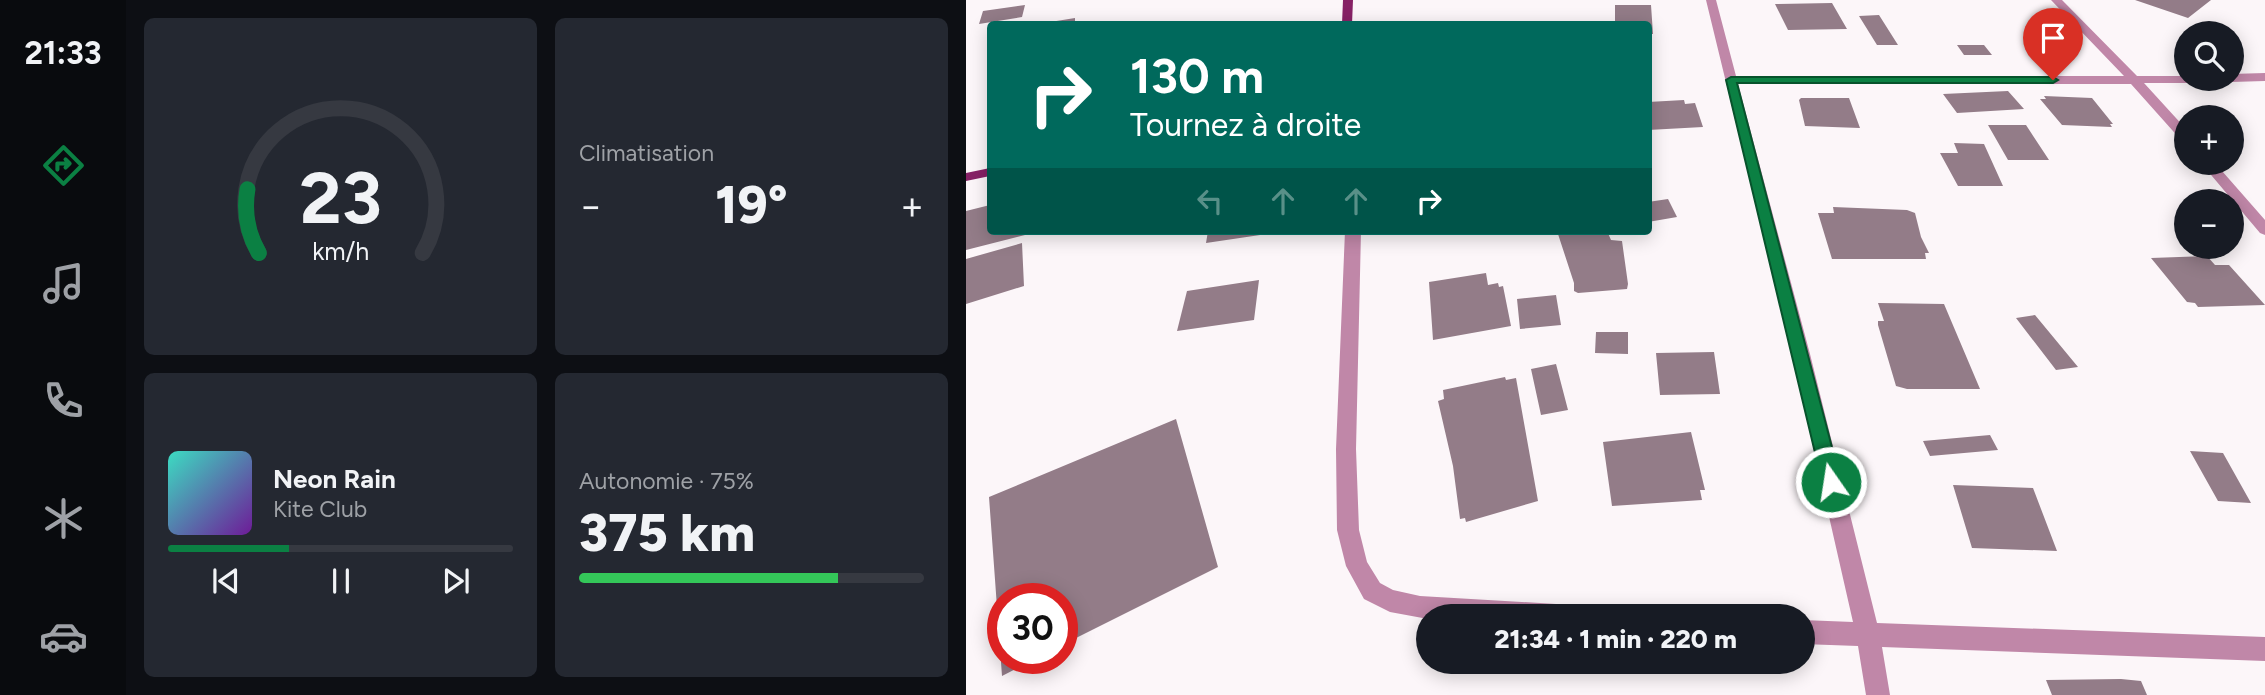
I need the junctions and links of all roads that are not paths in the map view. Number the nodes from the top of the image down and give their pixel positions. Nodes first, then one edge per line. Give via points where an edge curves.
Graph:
1 (1348, 0) edge
2 (1712, 0) edge
3 (2056, 0) edge
4 (1347, 21) edge
5 (2244, 78) edge
6 (2265, 78) edge
7 (2174, 79) edge
8 (1731, 80) junction
9 (2134, 80) junction
10 (2174, 123) edge
11 (987, 173) edge
12 (2218, 175) edge
13 (966, 177) edge
14 (2265, 230) edge
15 (1353, 235) edge
16 (1416, 606) edge
17 (1815, 633) edge
18 (1868, 636) junction
19 (2265, 649) edge
20 (1878, 695) edge

1 - 4 main road
2 - 8 street
3 - 9 street
5 - 6 street
7 - 9 street
8 - 9 street
8 - 18 street
9 - 10 street
11 - 13 main road
12 - 14 street
15 - 16 street via 1348,530 1357,566 1372,591 1390,601
17 - 18 street
18 - 19 street
18 - 20 street

